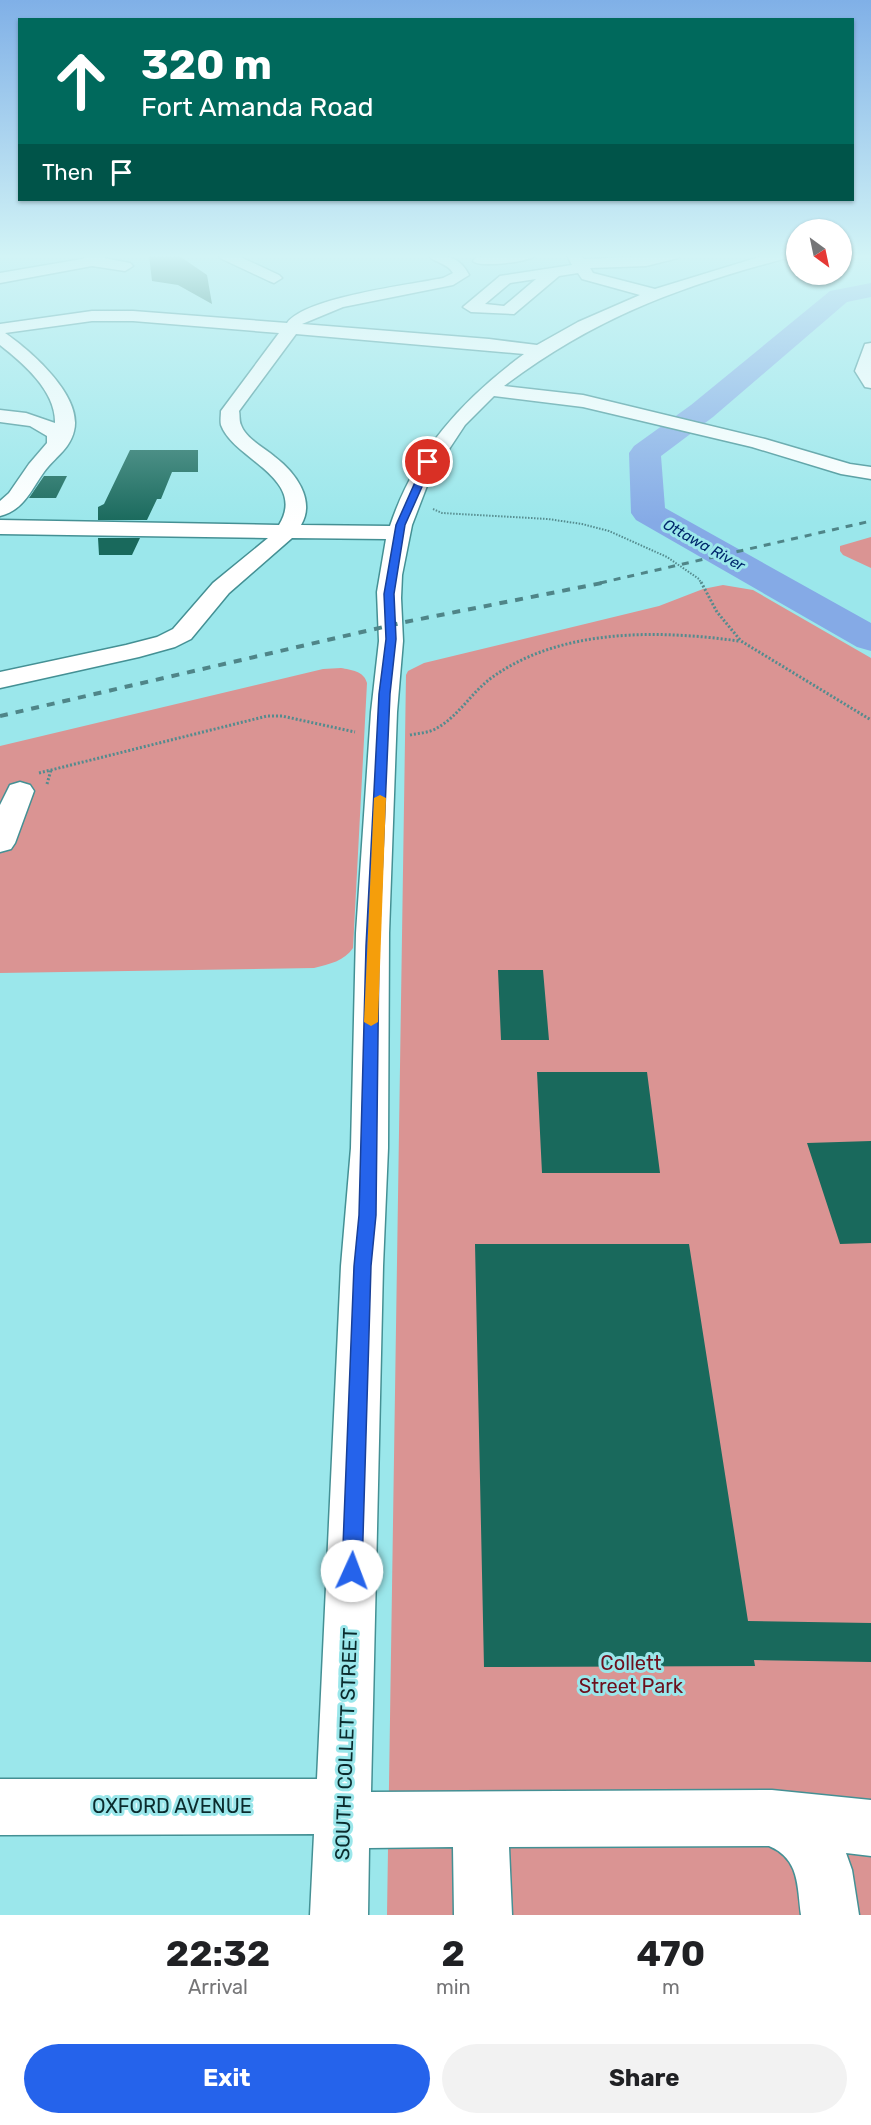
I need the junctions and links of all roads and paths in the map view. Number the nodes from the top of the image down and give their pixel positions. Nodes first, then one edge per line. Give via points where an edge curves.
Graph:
1 (9, 344) edge
2 (277, 344) edge
3 (492, 344) edge
4 (553, 344) edge
5 (871, 348) edge
6 (541, 351) junction
7 (871, 383) edge
8 (490, 390) junction
9 (0, 416) edge
10 (57, 446) junction
11 (871, 473) edge
12 (0, 510) edge
13 (0, 527) edge
14 (288, 531) junction
15 (399, 533) junction
16 (621, 538) dead end
17 (741, 641) junction
18 (0, 680) edge
19 (871, 720) edge
20 (383, 737) junction
21 (25, 783) joint
22 (0, 843) edge
23 (0, 1807) edge
24 (344, 1813) junction
25 (762, 1818) junction
26 (480, 1820) junction
27 (871, 1828) edge
28 (339, 1915) edge
29 (483, 1915) edge
30 (830, 1915) edge

1 - 10 street via 33,364 60,401 67,428
2 - 14 street via 230,411 231,425 274,466 296,496 296,516
3 - 6 street
4 - 6 street, SOUTH COLLETT STREET
5 - 7 street via 864,371
6 - 8 street, SOUTH COLLETT STREET
8 - 11 street via 583,401
8 - 15 street, SOUTH COLLETT STREET via 428,462
9 - 10 street via 35,421 51,428 57,436
10 - 12 street via 36,468 15,500
13 - 14 street
14 - 15 street
14 - 18 street via 221,588 175,639
15 - 20 street, SOUTH COLLETT STREET via 389,594 391,639
16 - 17 path via 667,556 699,579 717,612
17 - 19 path
17 - 20 path via 714,636 637,635 562,647 503,670 434,730
20 - 21 path via 267,716
20 - 24 street, SOUTH COLLETT STREET via 372,946 367,1215 362,1266
21 - 22 street
23 - 24 street, OXFORD AVENUE
24 - 26 street, OXFORD AVENUE
24 - 28 street, SOUTH COLLETT STREET
25 - 26 street, OXFORD AVENUE
25 - 27 street
25 - 30 street via 805,1834 816,1848
26 - 29 street

